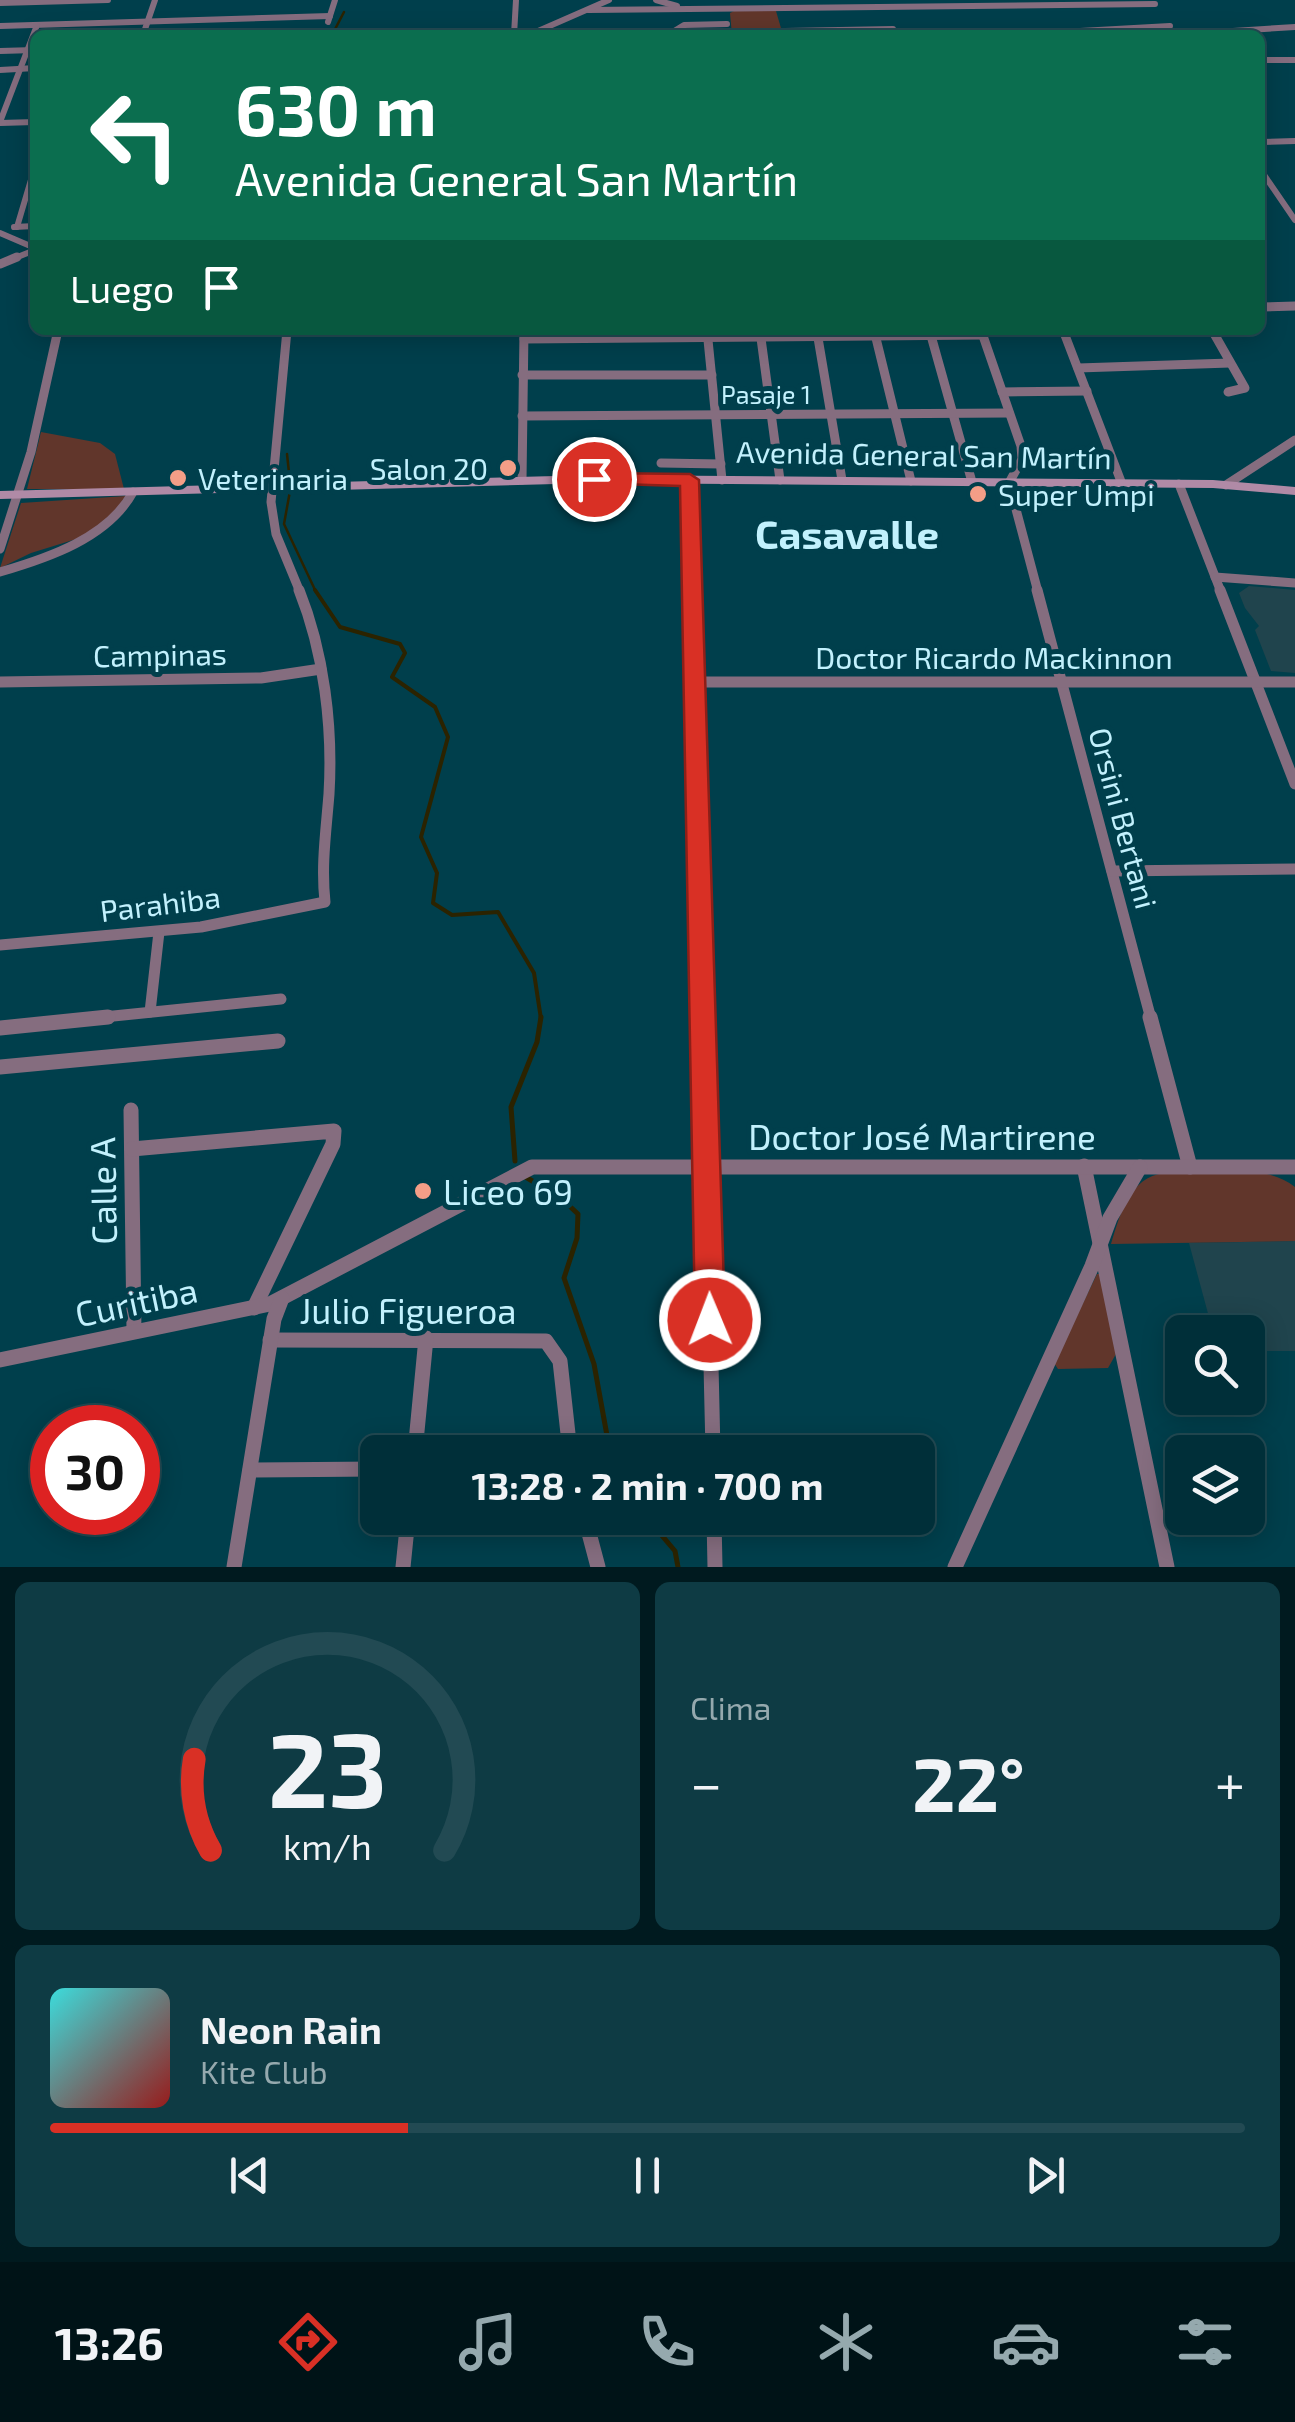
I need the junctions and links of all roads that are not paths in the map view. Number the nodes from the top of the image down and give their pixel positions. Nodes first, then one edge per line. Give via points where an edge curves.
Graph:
1 (63, 0) edge
2 (108, 0) edge
3 (155, 0) edge
4 (336, 0) edge
5 (516, 0) edge
6 (610, 0) edge
7 (656, 0) edge
8 (705, 0) edge
9 (764, 0) edge
10 (812, 0) edge
11 (45, 1) edge
12 (24, 2) edge
13 (1154, 2) edge
14 (0, 3) edge
15 (1061, 3) edge
16 (883, 4) edge
17 (782, 9) junction
18 (816, 9) junction
19 (588, 10) junction
20 (695, 10) junction
21 (726, 10) junction
22 (765, 10) junction
23 (330, 16) junction
24 (148, 21) junction
25 (55, 24) junction
26 (728, 24) junction
27 (15, 25) junction
28 (37, 25) junction
29 (0, 26) edge
30 (1295, 27) edge
31 (35, 30) edge
32 (145, 30) edge
33 (325, 30) edge
34 (514, 30) edge
35 (540, 30) edge
36 (678, 30) edge
37 (729, 30) edge
38 (786, 30) edge
39 (893, 30) edge
40 (1172, 30) edge
41 (1222, 30) edge
42 (30, 40) edge
43 (25, 50) junction
44 (30, 50) edge
45 (0, 51) edge
46 (1265, 60) edge
47 (1295, 60) edge
48 (30, 68) edge
49 (18, 69) junction
50 (0, 70) edge
51 (4, 95) edge
52 (0, 122) edge
53 (30, 122) edge
54 (1265, 142) edge
55 (1295, 142) edge
56 (1265, 176) edge
57 (30, 183) edge
58 (1295, 220) edge
59 (30, 226) edge
60 (17, 227) junction
61 (0, 230) edge
62 (30, 246) edge
63 (30, 251) edge
64 (0, 264) edge
65 (1295, 306) edge
66 (1265, 307) edge
67 (57, 335) edge
68 (287, 335) edge
69 (524, 335) edge
70 (708, 335) edge
71 (760, 335) edge
72 (818, 335) edge
73 (875, 335) edge
74 (931, 335) edge
75 (983, 335) edge
76 (1065, 335) edge
77 (1215, 335) edge
78 (1230, 363) junction
79 (1078, 368) junction
80 (712, 374) junction
81 (522, 375) junction
82 (1087, 391) junction
83 (1002, 392) junction
84 (1228, 392) dead end
85 (1009, 413) junction
86 (716, 414) junction
87 (772, 414) junction
88 (833, 414) junction
89 (895, 414) junction
90 (953, 414) junction
91 (522, 416) junction
92 (1295, 440) edge
93 (661, 463) dead end
94 (722, 472) junction
95 (522, 480) junction
96 (690, 480) junction
97 (780, 480) junction
98 (842, 480) junction
99 (911, 481) junction
100 (972, 482) junction
101 (1009, 482) junction
102 (1122, 484) junction
103 (1180, 484) junction
104 (1226, 485) junction
105 (272, 488) junction
106 (1295, 491) edge
107 (133, 492) junction
108 (0, 495) edge
109 (17, 495) junction
110 (0, 549) edge
111 (0, 572) edge
112 (1215, 577) junction
113 (1295, 583) edge
114 (321, 668) junction
115 (0, 682) edge
116 (694, 682) junction
117 (1061, 682) junction
118 (1256, 682) junction
119 (1295, 682) edge
120 (1295, 784) edge
121 (1295, 869) edge
122 (1112, 871) junction
123 (159, 932) junction
124 (0, 945) edge
125 (280, 999) dead end
126 (150, 1012) junction
127 (0, 1028) edge
128 (278, 1041) dead end
129 (0, 1067) edge
130 (130, 1110) dead end
131 (132, 1149) junction
132 (707, 1165) junction
133 (1084, 1166) junction
134 (1140, 1166) junction
135 (1190, 1167) junction
136 (1292, 1170) edge
137 (1100, 1245) junction
138 (282, 1298) junction
139 (254, 1308) junction
140 (134, 1332) junction
141 (426, 1338) junction
142 (270, 1340) junction
143 (0, 1360) edge
144 (416, 1435) edge
145 (568, 1435) edge
146 (713, 1435) edge
147 (250, 1470) junction
148 (360, 1470) edge
149 (406, 1535) edge
150 (590, 1535) edge
151 (714, 1535) edge
152 (234, 1567) edge
153 (403, 1567) edge
154 (598, 1567) edge
155 (715, 1567) edge
156 (955, 1567) edge
157 (1168, 1567) edge

1 - 2 street
1 - 11 street
1 - 25 street
3 - 24 street
4 - 23 street
5 - 34 street
6 - 19 street
7 - 20 street
8 - 20 street
9 - 22 street
10 - 18 street
11 - 12 street
12 - 14 street
12 - 27 street
13 - 15 street
13 - 40 street
15 - 16 street
16 - 18 street
16 - 39 street
17 - 18 street
17 - 22 street
17 - 38 street
19 - 20 street
19 - 35 street
20 - 21 street
21 - 22 street
21 - 26 street
23 - 24 street
23 - 33 street
24 - 25 street
24 - 32 street
25 - 28 street
26 - 36 street
26 - 37 street
27 - 28 street
27 - 29 street
28 - 31 street
30 - 41 street
42 - 43 street
43 - 44 street
43 - 45 street
43 - 49 street
46 - 47 street
48 - 49 street
49 - 50 street
49 - 51 street
51 - 52 street
52 - 53 street
54 - 55 street
56 - 58 street
57 - 60 street
59 - 60 street
60 - 61 street
61 - 62 street
63 - 64 street
65 - 66 street
67 - 109 street
68 - 105 street
69 - 81 street
70 - 80 street
71 - 87 street
72 - 88 street
73 - 89 street
74 - 90 street
75 - 83 street
76 - 79 street
77 - 78 street
78 - 79 street
78 - 84 street via 1245,392
79 - 82 street
80 - 81 street
80 - 86 street
81 - 91 street
82 - 83 street
82 - 102 street
83 - 85 street
85 - 90 street, Pasaje 1
85 - 101 street via 1022,456
86 - 87 street, Pasaje 1
86 - 91 street, Pasaje 1
86 - 94 street
87 - 88 street, Pasaje 1
87 - 97 street
88 - 89 street, Pasaje 1
88 - 98 street
89 - 90 street, Pasaje 1
89 - 99 street
90 - 100 street
91 - 95 street
92 - 104 street
93 - 94 street
94 - 96 main road, Avenida General San Martín
94 - 97 main road, Avenida General San Martín
95 - 96 main road, Avenida General San Martín
95 - 105 main road, Avenida General San Martín
96 - 116 street
97 - 98 main road, Avenida General San Martín
98 - 99 main road, Avenida General San Martín
99 - 100 main road, Avenida General San Martín
100 - 101 main road, Avenida General San Martín
101 - 102 main road, Avenida General San Martín
101 - 117 street, Orsini Bertani
102 - 103 main road, Avenida General San Martín
103 - 104 main road, Avenida General San Martín
103 - 112 street
104 - 106 main road, Avenida General San Martín
105 - 107 main road, Avenida General San Martín
105 - 114 street via 274,528 313,625
107 - 109 main road, Avenida General San Martín
107 - 111 street via 90,536
108 - 109 main road, Avenida General San Martín
109 - 110 street
112 - 113 street
112 - 118 street
114 - 115 street, Campinas via 274,677
114 - 123 street, Parahiba via 330,750 325,902
116 - 117 street, Doctor Ricardo Mackinnon
116 - 132 street
117 - 118 street, Doctor Ricardo Mackinnon
117 - 122 street, Orsini Bertani
118 - 119 street, Doctor Ricardo Mackinnon
118 - 120 street
121 - 122 street
122 - 135 street, Orsini Bertani
123 - 124 street, Parahiba
123 - 126 street
125 - 126 street
126 - 127 street
128 - 129 street
130 - 131 street, Calle A
131 - 139 street via 334,1130
131 - 140 street, Calle A
132 - 133 street, Doctor José Martirene
132 - 138 street, Doctor José Martirene via 532,1167
132 - 146 street
133 - 134 street, Doctor José Martirene
133 - 137 street
134 - 135 street, Doctor José Martirene
134 - 137 street
135 - 136 street, Doctor José Martirene
137 - 156 street
137 - 157 street
138 - 139 street, Curitiba
138 - 142 street
139 - 140 street, Curitiba
140 - 143 street, Curitiba
141 - 142 street, Julio Figueroa
141 - 144 street
141 - 145 street, Julio Figueroa via 546,1341 560,1361
142 - 147 street
147 - 148 street
147 - 152 street
149 - 153 street
150 - 154 street
151 - 155 street

